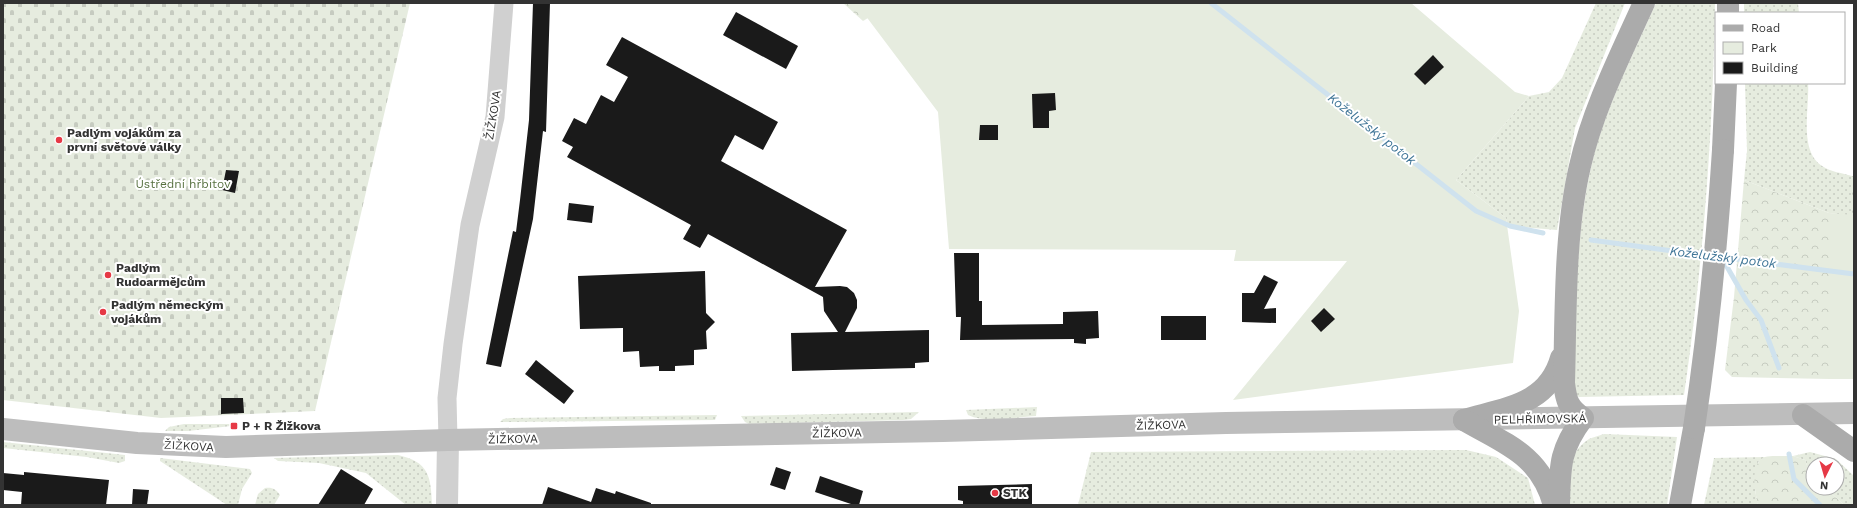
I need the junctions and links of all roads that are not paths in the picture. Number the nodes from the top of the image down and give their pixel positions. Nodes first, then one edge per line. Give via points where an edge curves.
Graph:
1 (504, 3) edge
2 (1644, 3) edge
3 (1726, 84) edge
4 (1565, 336) junction
5 (1854, 413) edge
6 (1803, 415) junction
7 (1583, 418) junction
8 (1464, 420) junction
9 (1226, 423) joint
10 (3, 429) edge
11 (448, 440) junction
12 (1854, 451) edge
13 (1688, 503) edge
14 (447, 505) edge
15 (1554, 505) edge
16 (1559, 505) edge

1 - 11 street, ŽIŽKOVA via 495,118 470,225 453,344 447,398
2 - 4 main road via 1594,119 1580,165 1569,243
3 - 13 main road, bridge via 1717,237 1694,428
4 - 7 main road via 1565,394 1572,410
4 - 8 main road via 1558,369 1544,390 1520,404
5 - 6 main road, PELHŘIMOVSKÁ
6 - 7 main road, PELHŘIMOVSKÁ
6 - 12 main road
7 - 8 main road, PELHŘIMOVSKÁ
7 - 16 main road via 1563,454 1560,466
8 - 9 main road, PELHŘIMOVSKÁ
8 - 15 main road via 1528,458 1544,479
9 - 11 main road, ŽIŽKOVA
10 - 11 main road, ŽIŽKOVA via 226,448
11 - 14 street

